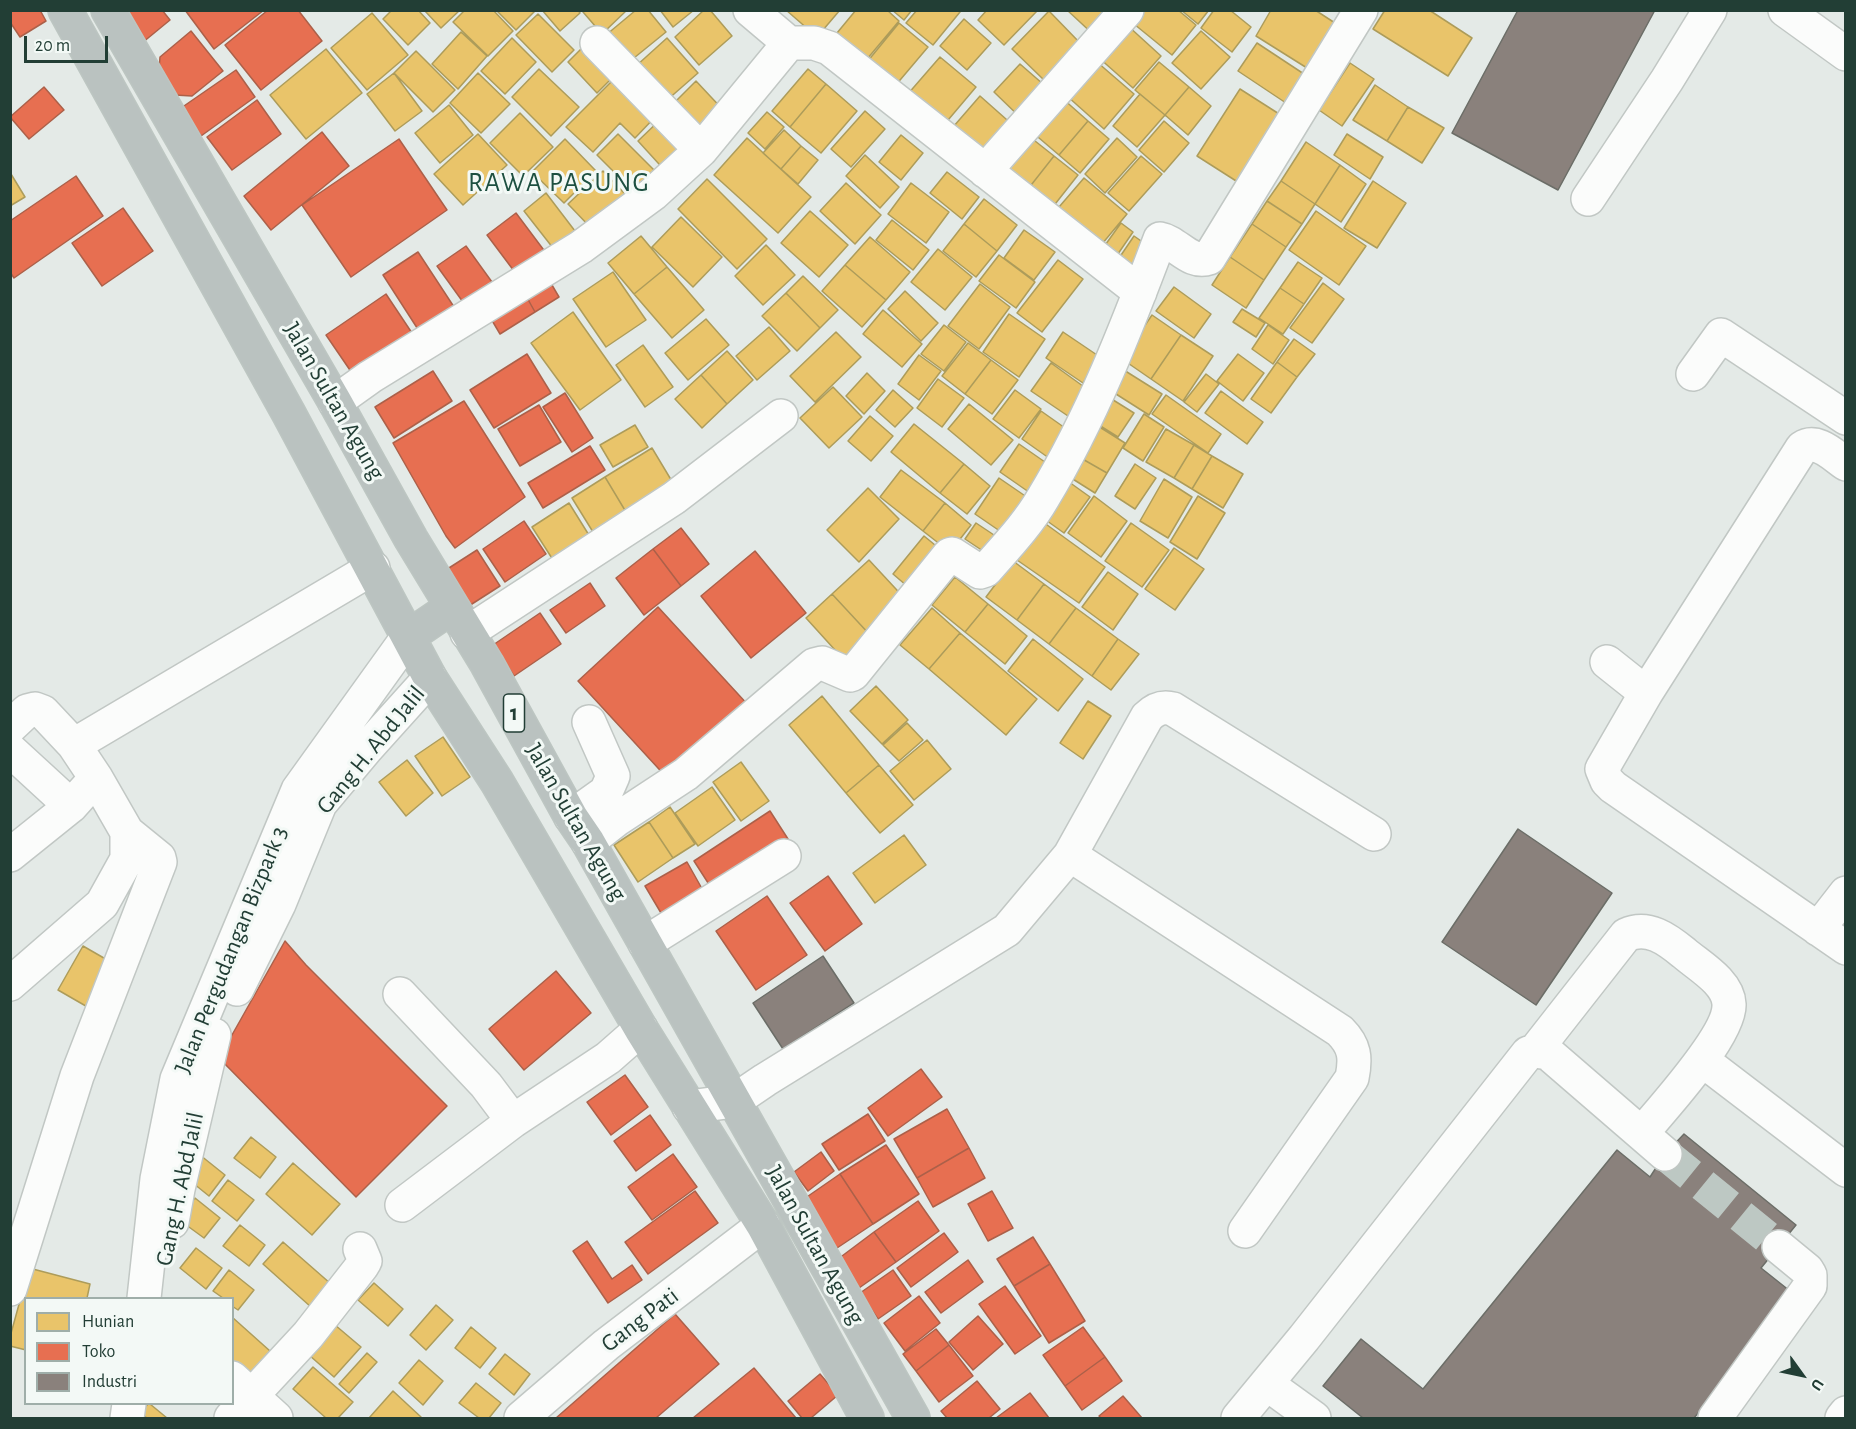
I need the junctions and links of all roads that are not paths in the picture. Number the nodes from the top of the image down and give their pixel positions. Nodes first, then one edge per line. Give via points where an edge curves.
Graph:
1 (65, 10) edge
2 (108, 10) edge
3 (1127, 10) edge
4 (1362, 10) edge
5 (1710, 10) edge
6 (1785, 10) edge
7 (754, 12) edge
8 (789, 42) junction
9 (597, 43) dead end
10 (1845, 54) edge
11 (701, 150) junction
12 (985, 171) junction
13 (1588, 199) dead end
14 (1140, 292) junction
15 (1693, 374) dead end
16 (334, 402) junction
17 (781, 416) dead end
18 (1845, 418) edge
19 (1845, 464) edge
20 (411, 539) junction
21 (373, 568) junction
22 (460, 620) junction
23 (408, 637) junction
24 (1607, 662) dead end
25 (430, 678) junction
26 (1646, 693) junction
27 (589, 722) dead end
28 (10, 727) edge
29 (74, 745) junction
30 (10, 750) edge
31 (96, 778) junction
32 (71, 806) junction
33 (579, 829) junction
34 (127, 832) junction
35 (1374, 834) dead end
36 (10, 855) edge
37 (1070, 855) junction
38 (783, 856) dead end
39 (1845, 893) edge
40 (1818, 929) junction
41 (645, 943) junction
42 (1845, 948) edge
43 (10, 984) edge
44 (400, 994) dead end
45 (642, 1029) junction
46 (1535, 1051) junction
47 (1702, 1060) junction
48 (734, 1101) junction
49 (689, 1107) junction
50 (513, 1121) junction
51 (1845, 1170) edge
52 (402, 1205) dead end
53 (763, 1225) junction
54 (1245, 1232) dead end
55 (1779, 1246) tunnel mouth
56 (360, 1249) dead end
57 (14, 1268) edge
58 (144, 1297) edge
59 (159, 1297) edge
60 (1267, 1384) junction
61 (239, 1397) edge
62 (1845, 1413) edge
63 (276, 1419) edge
64 (521, 1419) edge
65 (867, 1419) edge
66 (913, 1419) edge
67 (1238, 1419) edge
68 (1314, 1419) edge
69 (1715, 1419) edge
70 (1842, 1419) edge

1 - 21 highway, Jalan Sultan Agung / 1
2 - 16 highway, Jalan Sultan Agung / 1
3 - 12 street
4 - 14 street via 1209,258 1194,259 1160,239
5 - 13 street
6 - 10 street
7 - 8 street
8 - 11 street
8 - 12 street via 829,48
9 - 11 street
11 - 16 street via 653,194 581,247
12 - 14 street
14 - 33 street via 1078,434 1042,500 985,572 949,555 853,674 822,663 814,665 686,774 616,820
15 - 18 street via 1721,335
16 - 20 highway, Jalan Sultan Agung / 1
17 - 22 street via 674,498
19 - 26 street via 1818,445 1812,443 1802,448
20 - 21 highway
20 - 22 highway, Jalan Sultan Agung / 1
21 - 23 highway, Jalan Sultan Agung / 1
21 - 29 street
22 - 23 highway
22 - 33 highway, Jalan Sultan Agung / 1
23 - 25 highway, Jalan Sultan Agung / 1
23 - 58 street, Jalan Pergudangan Bizpark 3 via 298,790 177,1079 156,1179
24 - 26 street
25 - 45 highway, Jalan Sultan Agung / 1 via 497,782
25 - 59 street, Gang H. Abd Jalil via 320,804 279,904 212,1038 177,1189
26 - 40 street via 1602,769 1607,781
27 - 33 street via 613,776
28 - 29 street via 27,711 35,709 43,712
29 - 31 street
30 - 32 street
31 - 32 street
31 - 34 street
32 - 36 street
33 - 41 highway, Jalan Sultan Agung / 1
34 - 43 street via 127,859 102,904
34 - 57 street via 159,858 159,864 77,1076
35 - 37 street via 1166,707 1147,717
37 - 48 street via 998,937
37 - 54 street via 1349,1040 1355,1062 1352,1078
38 - 41 street
39 - 40 street
40 - 42 street
41 - 48 highway, Jalan Sultan Agung / 1
44 - 50 street via 486,1085
45 - 49 highway, Jalan Sultan Agung / 1
45 - 50 street via 608,1058
46 - 47 street via 1548,1053 1654,1144
46 - 47 street via 1626,935 1649,931 1674,945 1721,984 1729,1004 1722,1029
46 - 60 street via 1528,1053
47 - 51 street
48 - 49 street
48 - 66 highway, Jalan Sultan Agung / 1
49 - 53 highway, Jalan Sultan Agung / 1
50 - 52 street
53 - 64 street, Gang Pati via 606,1345
53 - 65 highway, Jalan Sultan Agung / 1
55 - 69 street via 1807,1270 1810,1286
56 - 61 street via 365,1261 362,1266 308,1335
60 - 67 street
60 - 68 street
61 - 63 street
62 - 70 street

